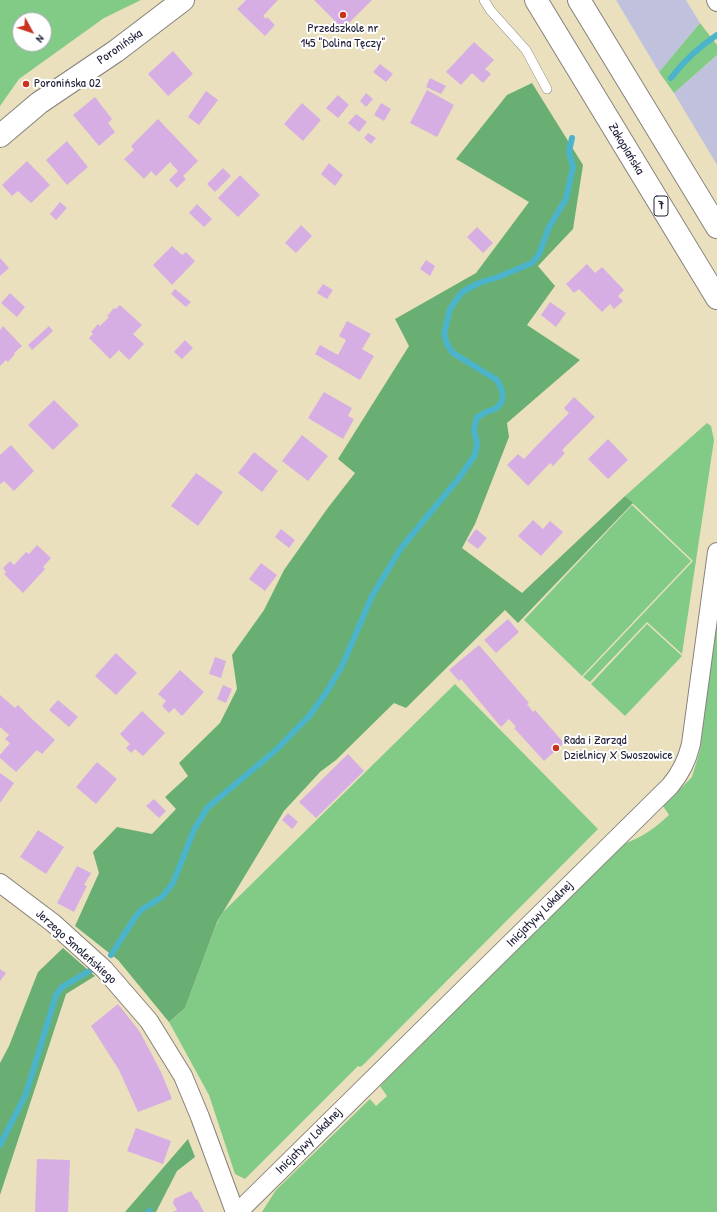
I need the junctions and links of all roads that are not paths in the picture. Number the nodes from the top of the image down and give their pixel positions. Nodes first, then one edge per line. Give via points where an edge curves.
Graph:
1 (183, 0) edge
2 (484, 0) edge
3 (536, 0) edge
4 (579, 0) edge
5 (547, 90) dead end
6 (0, 136) edge
7 (717, 227) edge
8 (717, 298) edge
9 (717, 552) edge
10 (0, 883) edge
11 (237, 1212) edge

1 - 6 main road, Poronińska via 116,51 39,103
2 - 5 lane via 526,50
3 - 8 main road, Zakopiańska / 7
4 - 7 main road
9 - 11 street, Inicjatywy Lokalnej via 691,744 679,776
10 - 11 street, Jerzego Smoleńskiego via 53,924 104,969 149,1021 183,1076

